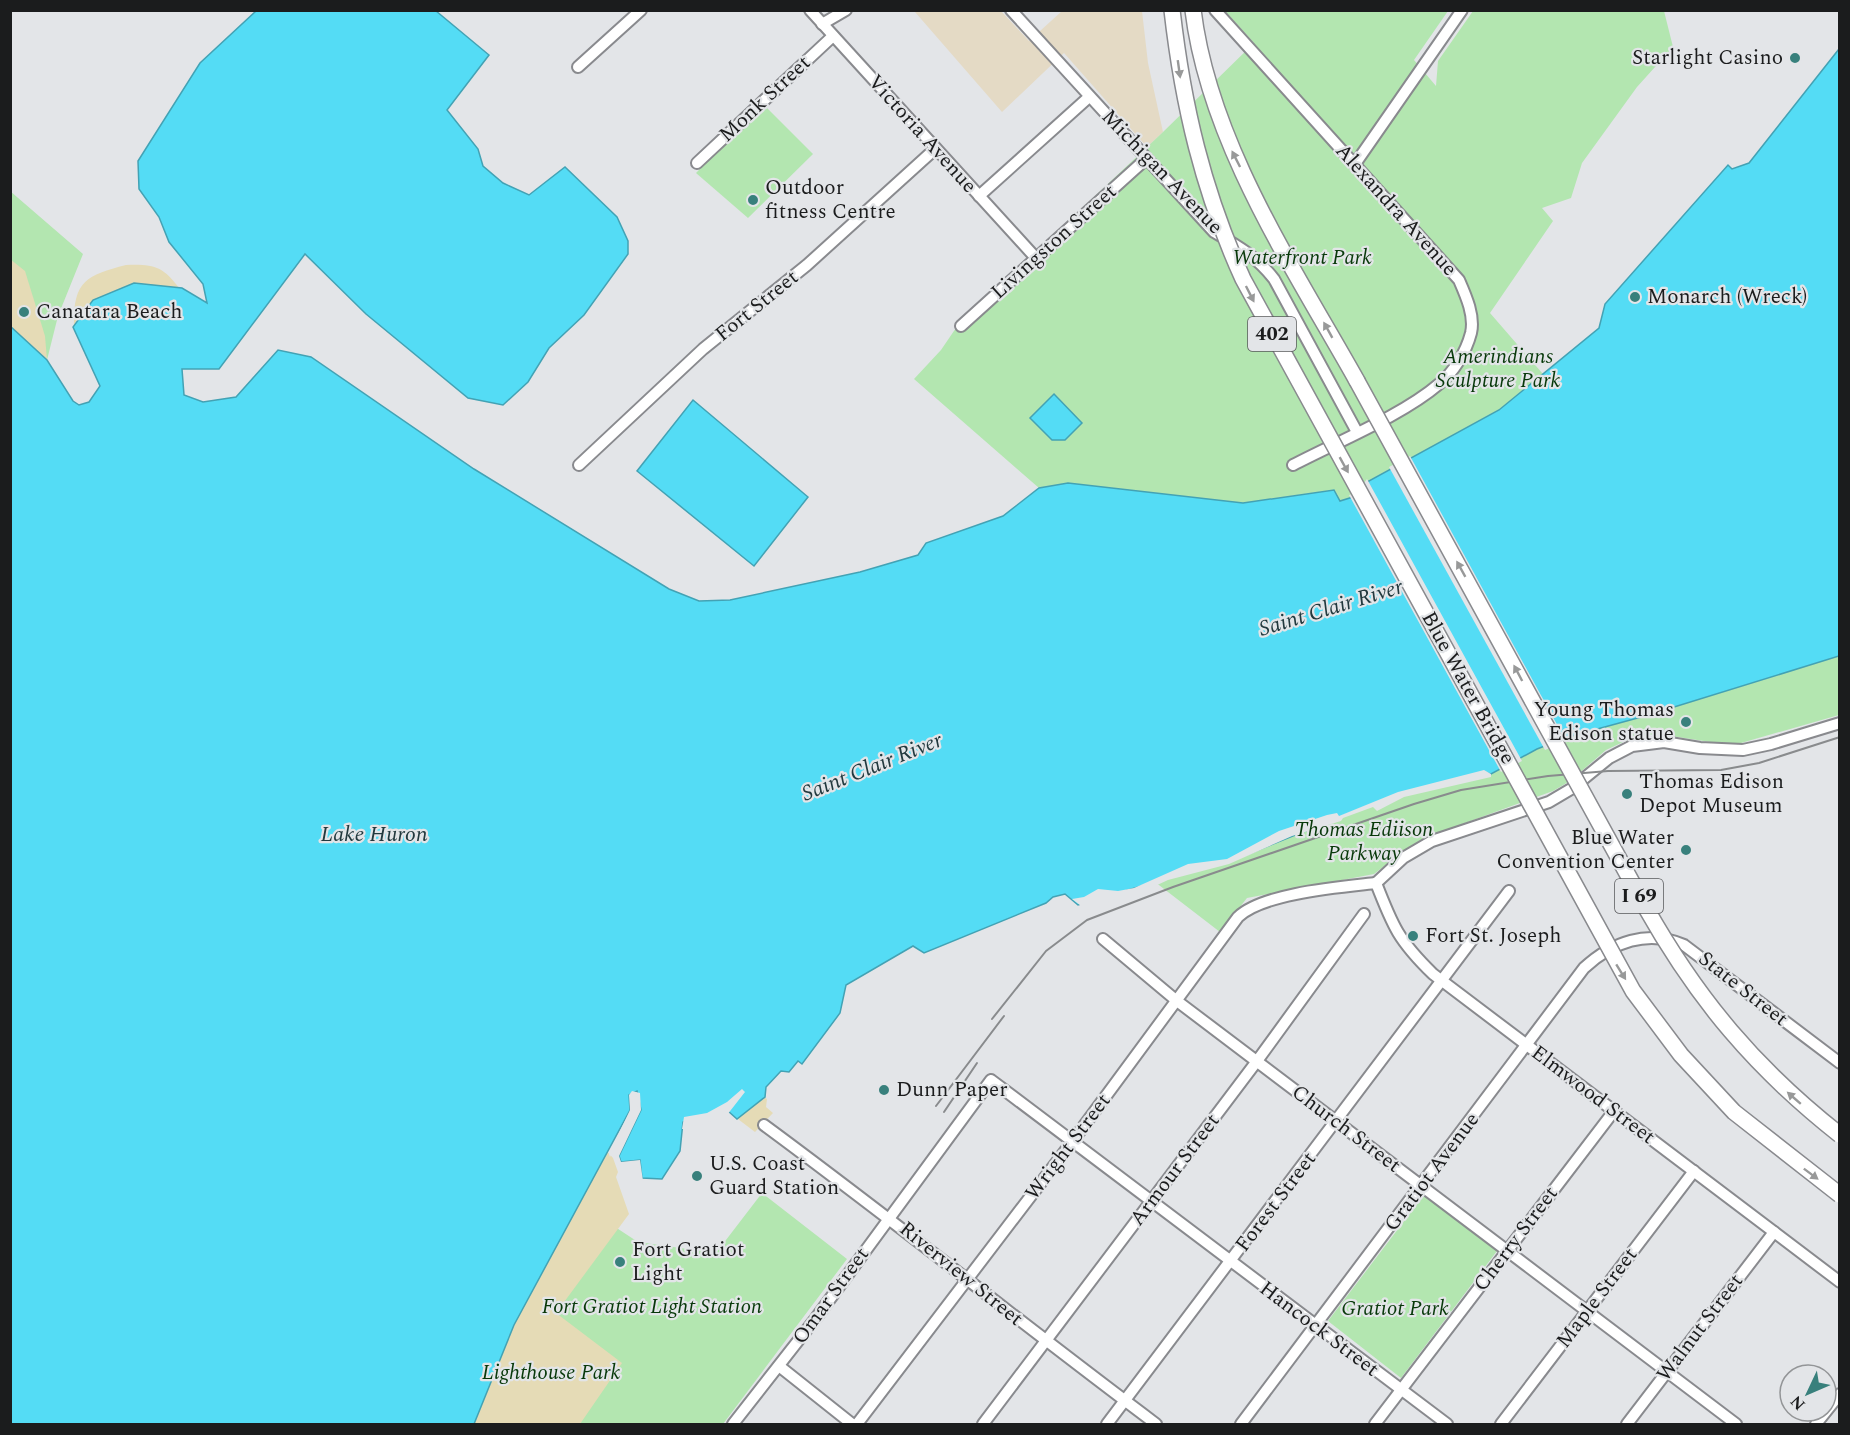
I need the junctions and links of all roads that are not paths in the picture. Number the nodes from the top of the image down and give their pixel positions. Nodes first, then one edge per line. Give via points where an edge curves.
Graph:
1 (641, 10) edge
2 (810, 10) edge
3 (846, 10) edge
4 (1011, 10) edge
5 (1172, 10) edge
6 (1193, 10) edge
7 (1215, 10) edge
8 (1462, 10) edge
9 (822, 24) junction
10 (833, 36) junction
11 (578, 67) dead end
12 (1089, 97) junction
13 (935, 149) junction
14 (1146, 159) junction
15 (698, 163) dead end
16 (1355, 164) junction
17 (979, 196) junction
18 (1035, 257) junction
19 (962, 326) dead end
20 (1357, 432) junction
21 (579, 465) dead end
22 (1293, 465) dead end
23 (1489, 620) joint
24 (1438, 632) joint
25 (1839, 723) edge
26 (1376, 883) junction
27 (1509, 891) dead end
28 (1364, 914) dead end
29 (1103, 939) dead end
30 (1637, 939) joint
31 (1442, 980) junction
32 (1177, 1001) junction
33 (1528, 1046) junction
34 (1838, 1058) edge
35 (1257, 1061) junction
36 (991, 1080) joint
37 (1614, 1111) junction
38 (1337, 1122) junction
39 (764, 1125) dead end
40 (1839, 1135) edge
41 (1072, 1142) junction
42 (1694, 1171) junction
43 (1422, 1186) junction
44 (1839, 1195) edge
45 (1151, 1201) junction
46 (889, 1217) junction
47 (1774, 1232) junction
48 (1507, 1250) junction
49 (1231, 1262) junction
50 (966, 1280) junction
51 (1839, 1282) edge
52 (1587, 1311) junction
53 (1316, 1326) junction
54 (1046, 1342) junction
55 (779, 1366) junction
56 (1666, 1372) junction
57 (1401, 1391) junction
58 (1839, 1394) edge
59 (1125, 1401) junction
60 (733, 1425) edge
61 (852, 1425) edge
62 (857, 1425) edge
63 (983, 1425) edge
64 (1107, 1425) edge
65 (1156, 1425) edge
66 (1241, 1425) edge
67 (1375, 1425) edge
68 (1447, 1425) edge
69 (1500, 1425) edge
70 (1627, 1425) edge
71 (1736, 1425) edge
72 (1816, 1425) edge

1 - 11 street
2 - 9 street, Victoria Avenue
3 - 9 street
4 - 12 street, Michigan Avenue
5 -> 24 highway, Blue Water Bridge / 402, bridge via 1194,144 1232,255
23 -> 6 highway, 402, bridge via 1229,145 1206,79
7 - 16 street, Alexandra Avenue
8 - 16 street
9 - 10 street, Victoria Avenue
10 - 13 street, Victoria Avenue
10 - 15 street, Monk Street
12 - 14 street, Michigan Avenue
12 - 17 street
13 - 17 street, Victoria Avenue
13 - 21 street, Fort Street via 807,265 703,349
14 - 18 street, Livingston Street
14 - 20 street, Michigan Avenue via 1214,232 1254,256 1274,279
16 - 20 street, Alexandra Avenue via 1460,280 1471,318 1471,333 1457,365 1440,384
17 - 18 street, Victoria Avenue
18 - 19 street, Livingston Street
20 - 22 street, Alexandra Avenue
40 -> 23 highway, I 69, bridge via 1756,1061 1688,978 1640,898
24 -> 44 highway, Blue Water Bridge / I 69, bridge via 1617,966 1650,1016 1734,1112
25 - 26 street via 1743,750 1645,743 1617,753 1549,802 1414,850
26 - 31 street, Elmwood Street via 1405,947
26 - 32 street, Wright Street via 1296,895 1248,908
27 - 31 street, Forest Street
28 - 35 street, Armour Street
29 - 32 street, Church Street
30 - 33 street, Gratiot Avenue via 1603,952 1584,968
30 - 34 street, State Street via 1673,940 1695,951
31 - 33 street, Elmwood Street
31 - 38 street, Forest Street
32 - 35 street, Church Street
32 - 41 street, Wright Street
33 - 37 street, Elmwood Street
33 - 43 street, Gratiot Avenue
35 - 38 street, Church Street
35 - 45 street, Armour Street
36 - 41 street, Hancock Street
36 - 46 street, Omar Street
37 - 42 street, Elmwood Street
37 - 48 street, Cherry Street
38 - 43 street, Church Street
38 - 49 street, Forest Street
39 - 46 street, Riverview Street
41 - 45 street, Hancock Street
41 - 50 street, Wright Street
42 - 47 street, Elmwood Street
42 - 52 street, Maple Street
43 - 48 street, Church Street
43 - 53 street, Gratiot Avenue
45 - 49 street, Hancock Street
45 - 54 street, Armour Street
46 - 50 street, Riverview Street
46 - 55 street, Omar Street
47 - 51 street, Elmwood Street
47 - 56 street, Walnut Street
48 - 52 street, Church Street
48 - 57 street, Cherry Street
49 - 53 street, Hancock Street
49 - 59 street, Forest Street
50 - 54 street, Riverview Street
50 - 62 street, Wright Street
52 - 56 street, Church Street
52 - 69 street, Maple Street
53 - 57 street, Hancock Street
53 - 66 street, Gratiot Avenue
54 - 59 street, Riverview Street
54 - 63 street, Armour Street
55 - 60 street, Omar Street
55 - 61 street
56 - 70 street, Walnut Street
56 - 71 street, Church Street
57 - 67 street, Cherry Street
57 - 68 street, Hancock Street
58 - 72 street
59 - 64 street, Forest Street
59 - 65 street, Riverview Street

